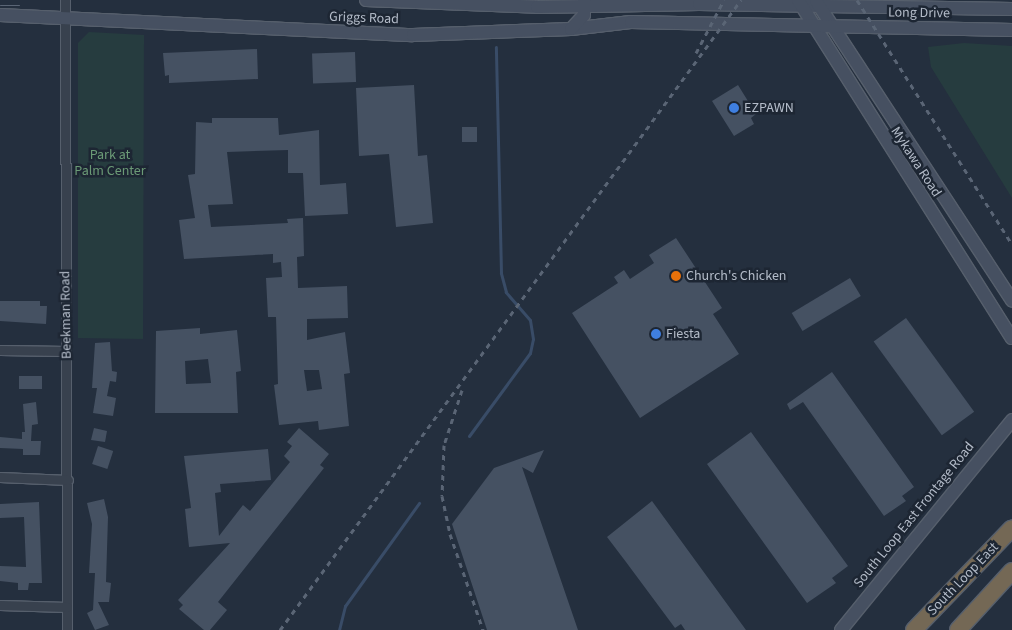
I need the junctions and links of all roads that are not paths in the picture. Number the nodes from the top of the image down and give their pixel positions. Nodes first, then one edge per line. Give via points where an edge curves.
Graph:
1 (65, 0) edge
2 (366, 0) edge
3 (700, 2) edge
4 (800, 2) edge
5 (818, 2) edge
6 (541, 3) edge
7 (584, 3) edge
8 (720, 3) edge
9 (975, 8) junction
10 (1012, 9) edge
11 (0, 15) edge
12 (67, 17) junction
13 (705, 23) junction
14 (836, 27) junction
15 (815, 28) junction
16 (570, 29) junction
17 (974, 29) junction
18 (1012, 30) edge
19 (908, 136) junction
20 (889, 148) junction
21 (939, 184) junction
22 (921, 196) junction
23 (1012, 300) edge
24 (1012, 338) edge
25 (0, 350) edge
26 (66, 351) junction
27 (1012, 420) edge
28 (0, 477) edge
29 (68, 480) junction
30 (1012, 528) edge
31 (1012, 571) edge
32 (0, 605) edge
33 (67, 607) junction
34 (67, 630) edge
35 (840, 630) edge
36 (914, 630) edge
37 (958, 630) edge

1 - 12 street, Beekman Road
2 - 6 main road, Griggs Road
3 - 7 main road, Griggs Road
3 - 8 main road, Griggs Road
4 - 5 main road, Long Drive
4 - 8 main road, Long Drive
4 - 15 main road, Mykawa Road
5 - 9 main road, Long Drive
5 - 14 main road, Mykawa Road
6 - 7 main road, Griggs Road
7 - 16 main road via 584,15
8 - 13 main road
9 - 10 main road, Long Drive
9 - 17 main road
11 - 12 main road, Griggs Road
12 - 16 main road, Griggs Road via 366,34
12 - 26 street, Beekman Road
13 - 15 main road, Long Drive
13 - 16 main road, Griggs Road via 631,22
14 - 15 main road, Long Drive
14 - 17 main road, Long Drive
14 - 19 main road, Mykawa Road
15 - 20 main road, Mykawa Road
17 - 18 main road, Long Drive
19 - 20 main road
19 - 21 main road, Mykawa Road
20 - 22 main road, Mykawa Road
21 - 22 main road
21 - 23 main road, Mykawa Road
22 - 24 main road, Mykawa Road
25 - 26 street
26 - 29 street, Beekman Road
27 - 35 main road, South Loop East Frontage Road
28 - 29 street
29 - 33 street, Beekman Road
30 - 36 highway, South Loop East
31 - 37 highway
32 - 33 street
33 - 34 street, Beekman Road

